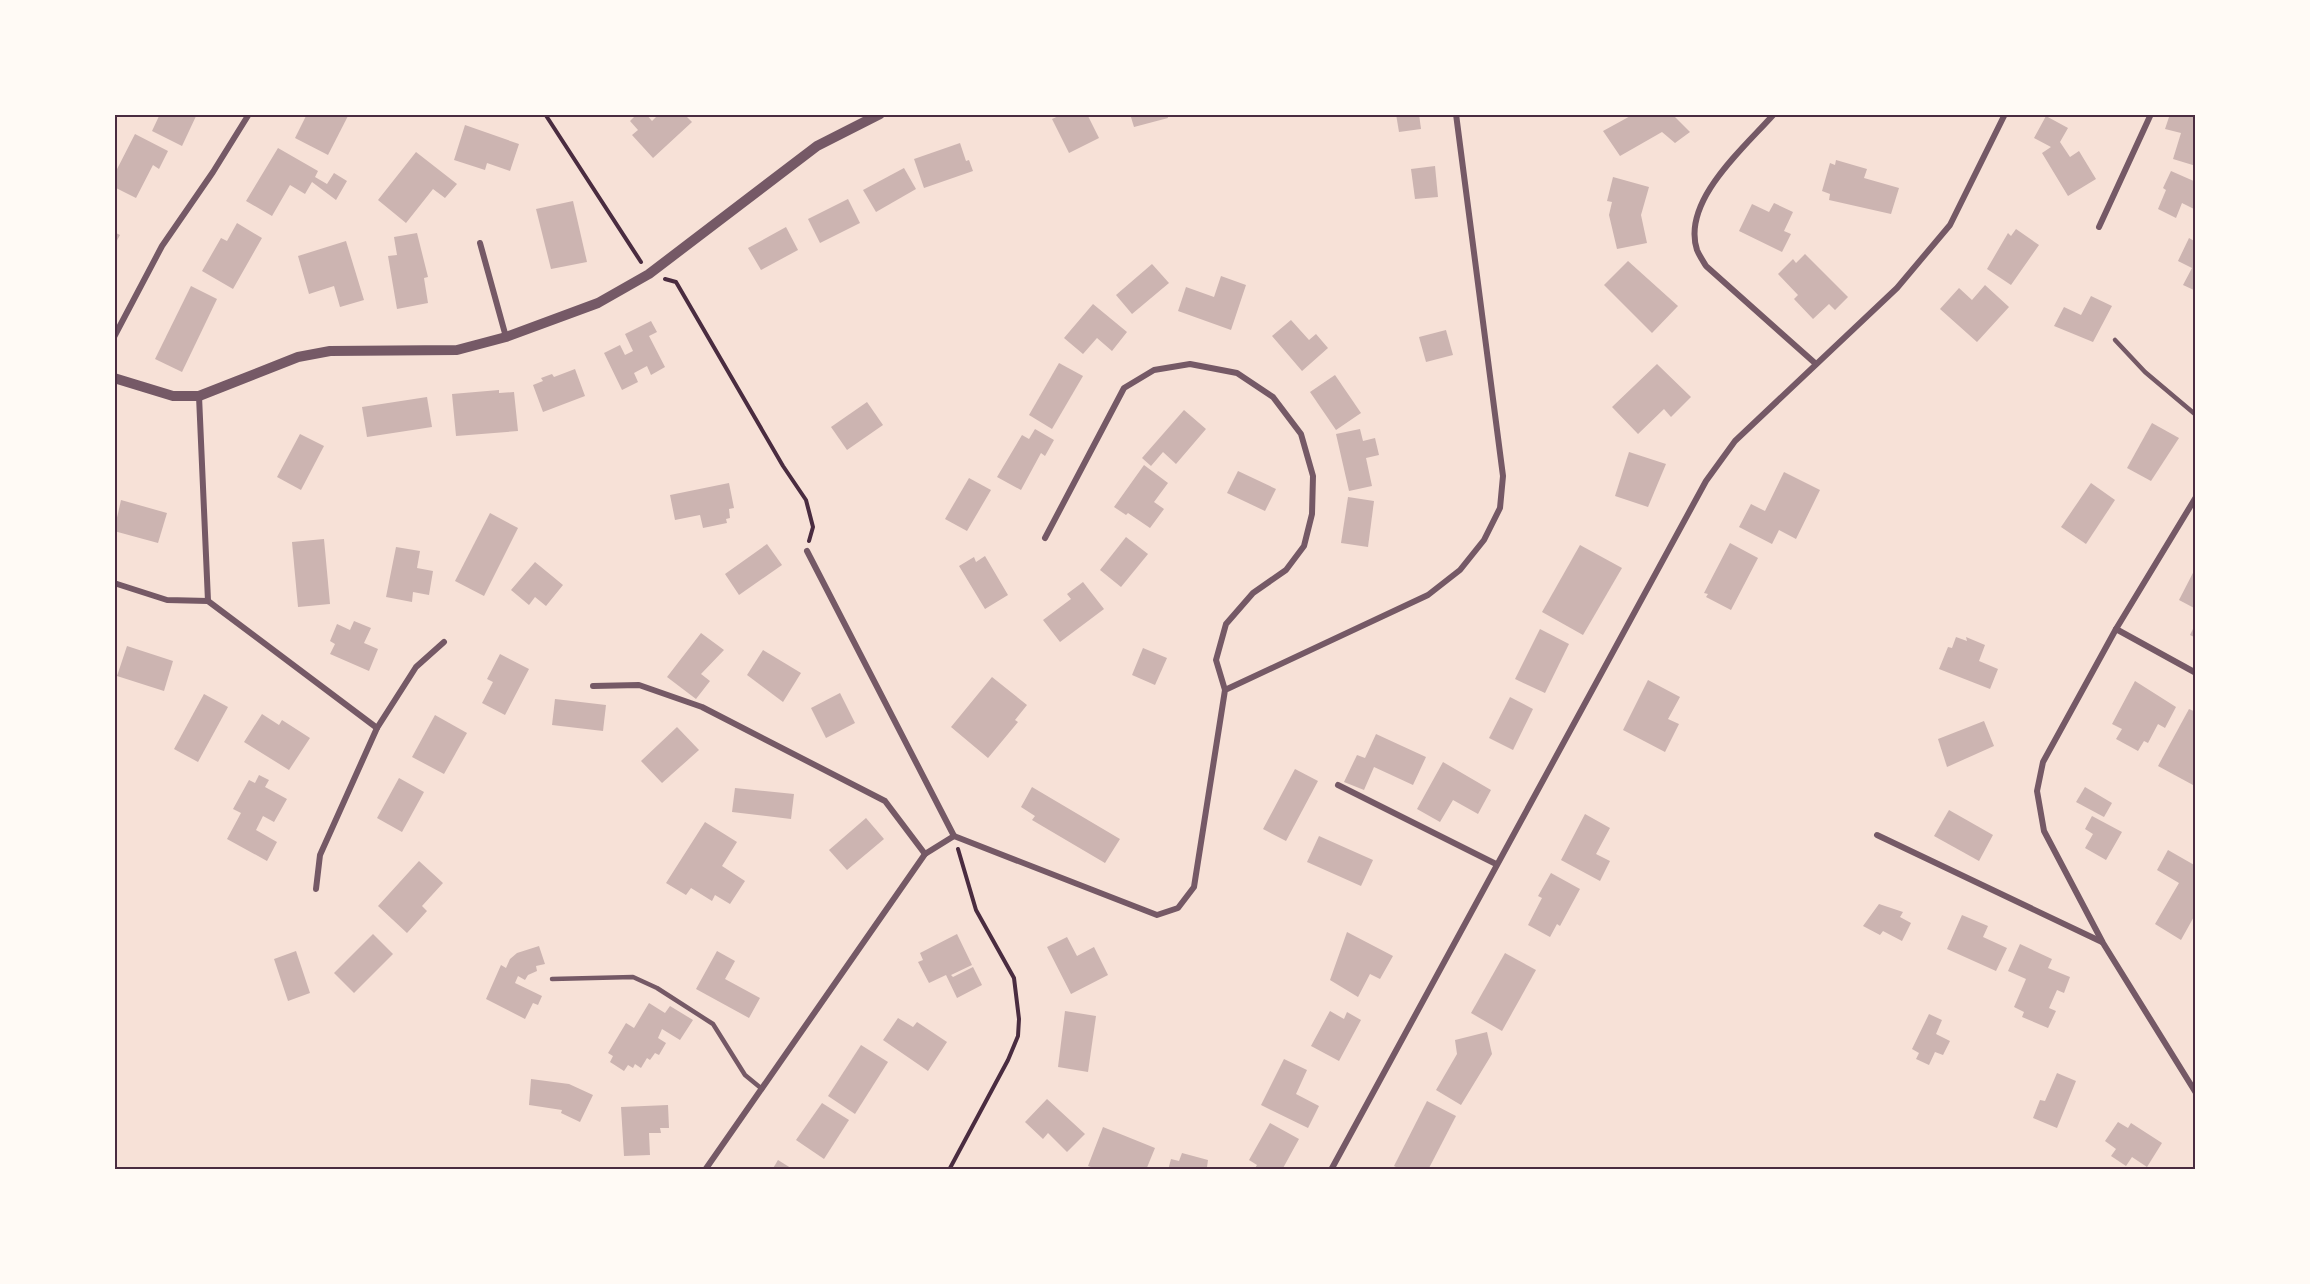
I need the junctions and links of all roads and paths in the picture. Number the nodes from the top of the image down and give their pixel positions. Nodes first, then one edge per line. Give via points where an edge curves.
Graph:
1 (249, 114) edge
2 (545, 114) edge
3 (880, 114) edge
4 (1456, 114) edge
5 (1774, 114) edge
6 (2005, 114) edge
7 (2151, 114) edge
8 (2099, 227) dead end
9 (480, 243) dead end
10 (649, 274) junction
11 (114, 337) edge
12 (506, 337) junction
13 (2115, 340) dead end
14 (1816, 364) junction
15 (114, 378) edge
16 (199, 396) junction
17 (2196, 415) edge
18 (2196, 497) edge
19 (1045, 538) dead end
20 (807, 551) joint
21 (114, 583) edge
22 (208, 601) junction
23 (2116, 629) junction
24 (444, 642) dead end
25 (2196, 673) edge
26 (593, 686) dead end
27 (1225, 690) junction
28 (377, 728) junction
29 (1338, 785) dead end
30 (1877, 835) dead end
31 (954, 836) junction
32 (926, 854) junction
33 (1496, 864) junction
34 (316, 889) dead end
35 (2103, 943) junction
36 (552, 979) dead end
37 (762, 1089) junction
38 (2196, 1093) edge
39 (705, 1170) edge
40 (949, 1170) edge
41 (1331, 1170) edge

1 - 11 street via 162,246
2 - 10 path
3 - 10 street via 817,146
4 - 27 street via 1503,476 1500,508 1484,540 1460,570 1428,595
5 - 14 street via 1711,185 1694,230 1697,250 1706,266
6 - 14 street via 1950,225 1898,288
7 - 8 street
9 - 12 street
10 - 12 street via 598,303
10 - 20 path via 676,282 783,466 807,500 813,527
12 - 16 street via 458,350 330,351 298,357
13 - 17 lane via 2145,372
14 - 33 street via 1735,441 1706,482
15 - 16 street via 173,396
16 - 22 street
18 - 23 street
19 - 27 street via 1124,388 1154,370 1190,364 1237,373 1273,397 1301,434 1313,476 1312,514 1304,546 1286,570 1253,593 1226,624 1216,660
20 - 31 street
21 - 22 street via 167,600
22 - 28 street
23 - 25 street
23 - 35 street via 2043,762 2037,791 2044,831
24 - 28 street via 416,668
26 - 32 street via 639,685 702,707 885,801
27 - 31 street via 1194,887 1178,908 1157,915
28 - 34 street via 320,855
29 - 33 street
30 - 35 street
31 - 32 street
31 - 40 path via 976,910 1014,978 1018,1036
32 - 37 street
33 - 41 street
35 - 38 street
36 - 37 lane via 633,977 657,988 713,1024 745,1075
37 - 39 street

